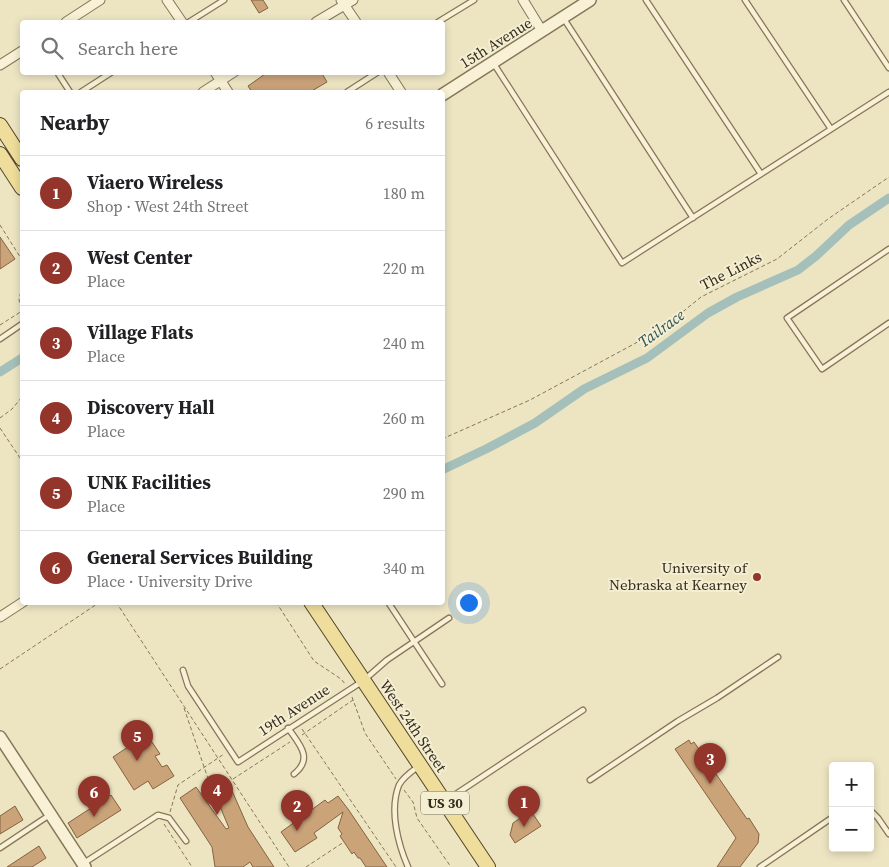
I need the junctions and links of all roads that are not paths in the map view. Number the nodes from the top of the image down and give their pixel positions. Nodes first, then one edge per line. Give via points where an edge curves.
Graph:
1 (100, 0) edge
2 (167, 0) edge
3 (224, 0) edge
4 (474, 0) edge
5 (523, 0) edge
6 (590, 0) edge
7 (646, 0) edge
8 (745, 0) edge
9 (844, 0) edge
10 (346, 2) edge
11 (563, 18) junction
12 (69, 20) edge
13 (181, 20) edge
14 (192, 20) edge
15 (319, 20) edge
16 (355, 20) edge
17 (441, 20) edge
18 (542, 31) junction
19 (20, 52) edge
20 (492, 62) junction
21 (0, 66) edge
22 (889, 68) edge
23 (59, 75) edge
24 (107, 75) edge
25 (217, 75) edge
26 (230, 75) edge
27 (373, 75) edge
28 (390, 75) edge
29 (221, 81) junction
30 (69, 90) edge
31 (84, 90) edge
32 (206, 90) edge
33 (227, 90) edge
34 (350, 90) edge
35 (400, 90) edge
36 (889, 92) edge
37 (445, 93) edge
38 (0, 125) edge
39 (831, 129) junction
40 (0, 154) edge
41 (20, 156) edge
42 (761, 174) junction
43 (20, 185) edge
44 (692, 218) junction
45 (889, 249) edge
46 (889, 323) edge
47 (20, 325) edge
48 (0, 339) edge
49 (20, 604) edge
50 (313, 605) edge
51 (390, 605) edge
52 (0, 617) edge
53 (449, 618) dead end
54 (414, 642) junction
55 (778, 657) dead end
56 (183, 670) dead end
57 (363, 681) junction
58 (442, 684) dead end
59 (584, 710) dead end
60 (288, 728) junction
61 (0, 737) edge
62 (420, 766) junction
63 (294, 774) dead end
64 (590, 780) dead end
65 (444, 801) junction
66 (51, 814) junction
67 (874, 814) edge
68 (829, 820) edge
69 (889, 821) edge
70 (882, 823) junction
71 (889, 834) edge
72 (186, 841) dead end
73 (0, 848) edge
74 (82, 866) edge
75 (408, 867) edge
76 (488, 867) edge
77 (760, 867) edge

1 - 12 street
2 - 13 street
3 - 14 lane
4 - 17 lane
5 - 18 street
6 - 11 street, 15th Avenue
7 - 42 lane
8 - 39 lane
9 - 22 lane
10 - 15 street
10 - 16 street
11 - 18 street, 15th Avenue
11 - 44 lane
18 - 20 street, 15th Avenue
19 - 21 street
20 - 37 street, 15th Avenue
20 - 44 lane via 622,263
23 - 30 lane
24 - 31 lane
25 - 29 street
26 - 29 street
27 - 34 lane
28 - 35 street
29 - 32 street
29 - 33 street
36 - 39 lane
38 - 41 main road
39 - 42 lane
40 - 43 main road
42 - 44 lane
45 - 46 lane via 788,318 822,369
47 - 48 lane
49 - 52 street
50 - 57 main road, West 24th Street / US 30
51 - 54 lane
53 - 54 lane, 19th Avenue
54 - 57 lane, 19th Avenue via 386,660
54 - 58 lane
55 - 64 lane
56 - 60 lane, 19th Avenue via 188,686 238,762
57 - 60 lane, 19th Avenue
57 - 62 main road, West 24th Street / US 30
59 - 65 lane
60 - 63 lane via 305,757 302,768
61 - 66 street
62 - 65 main road, West 24th Street / US 30
62 - 75 lane via 399,785 396,801 400,844
65 - 76 main road, West 24th Street / US 30
66 - 73 lane
66 - 74 street
67 - 70 lane
68 - 77 lane
69 - 70 lane
70 - 71 lane
72 - 74 lane via 169,818 158,815

